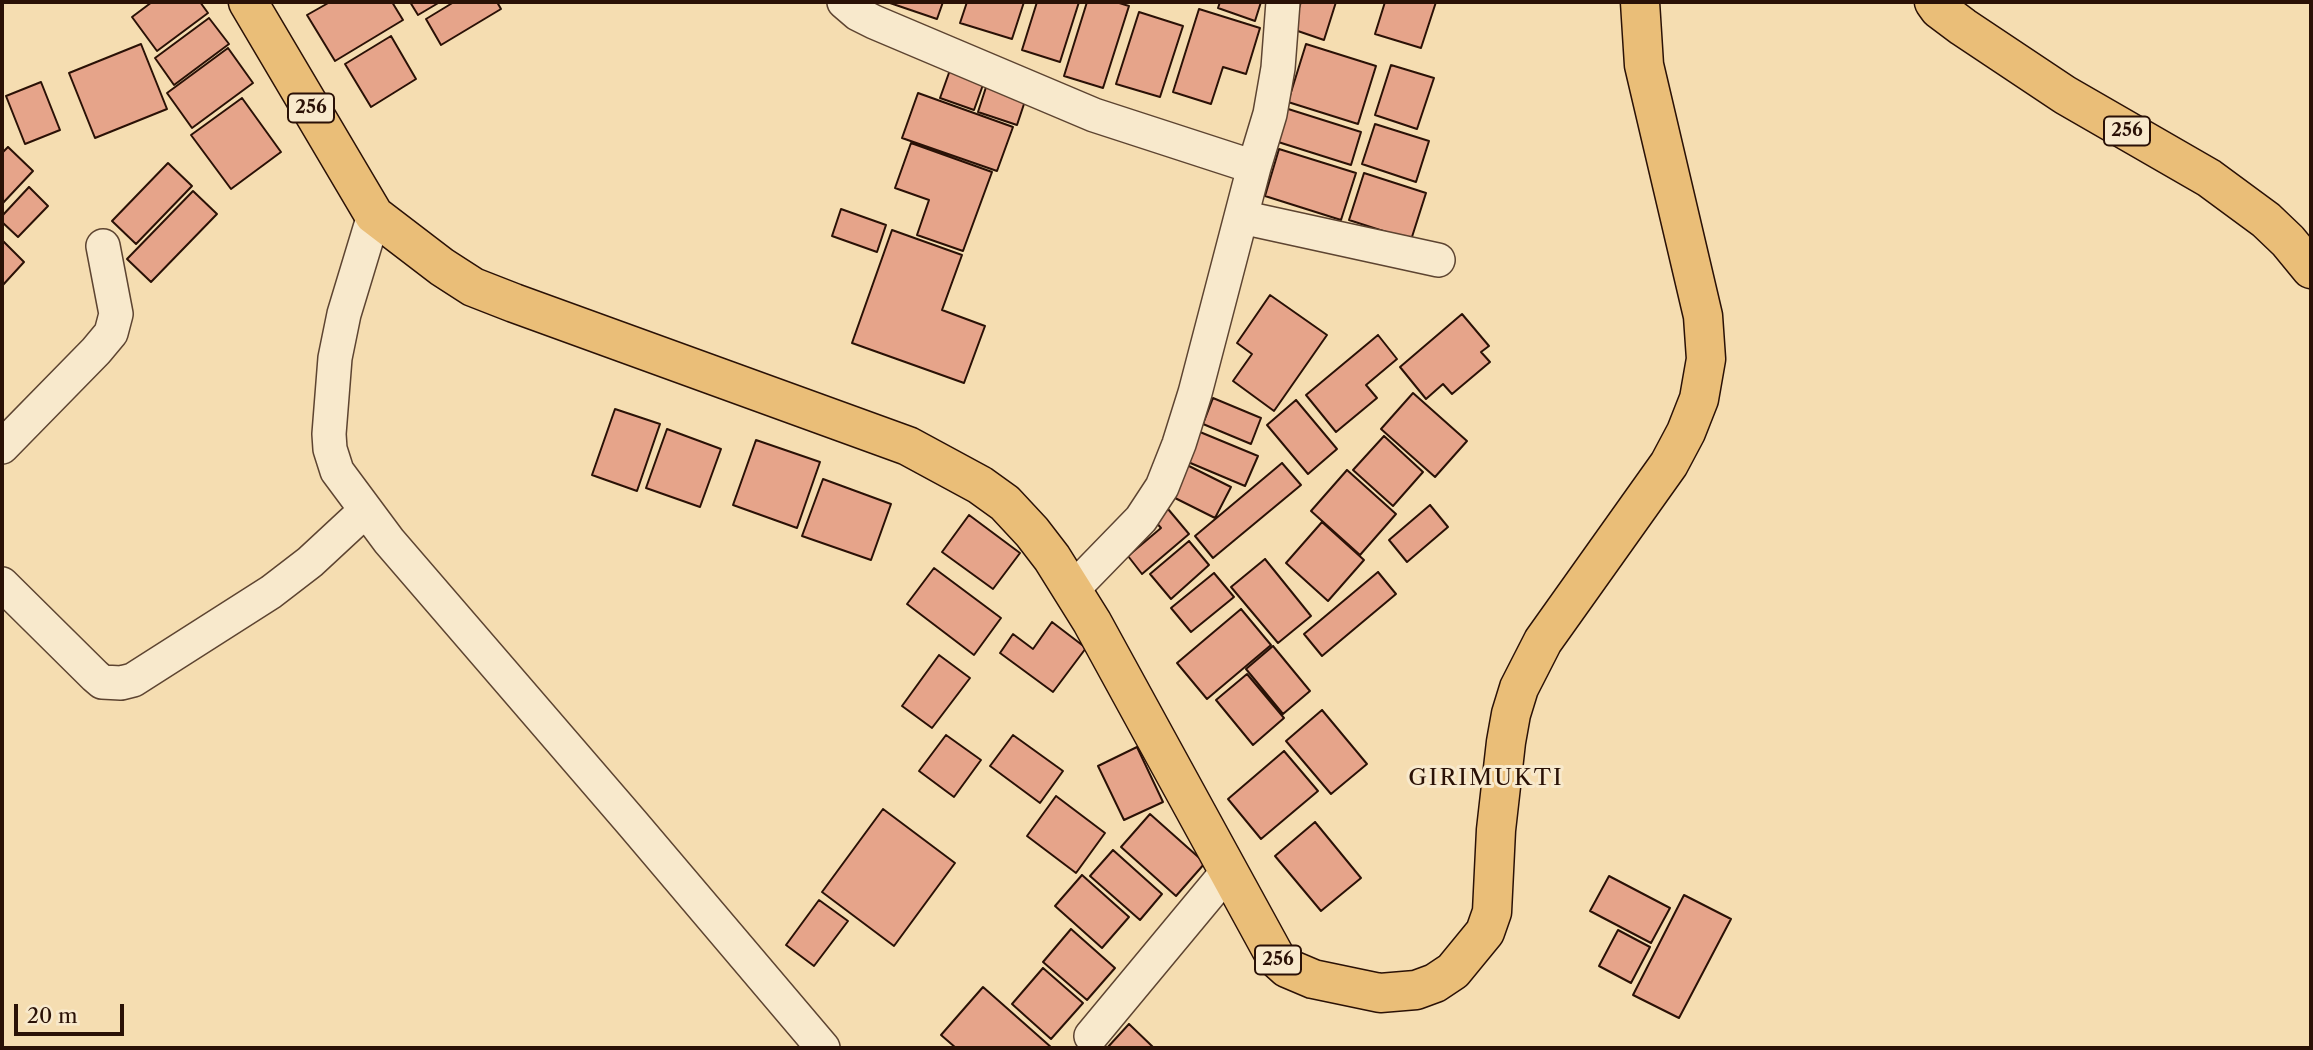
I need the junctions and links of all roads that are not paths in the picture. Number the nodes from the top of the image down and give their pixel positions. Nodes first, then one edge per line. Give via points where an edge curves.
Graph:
1 (248, 2) edge
2 (844, 2) edge
3 (1283, 2) edge
4 (1640, 2) edge
5 (1934, 2) edge
6 (1254, 167) junction
7 (374, 215) junction
8 (1241, 218) junction
9 (103, 246) dead end
10 (1438, 260) dead end
11 (2311, 269) edge
12 (2, 447) edge
13 (366, 510) junction
14 (2, 584) edge
15 (1072, 590) junction
16 (1228, 872) junction
17 (1091, 1036) dead end
18 (823, 1048) edge

1 - 7 main road, 256
2 - 6 street via 874,22 1094,115
3 - 6 street via 1270,114
4 - 16 main road, 256 via 1644,65 1703,316 1706,359 1699,399 1669,464 1543,641 1520,688 1506,742 1492,912 1485,932 1453,971 1416,990 1380,993 1313,979 1276,958
5 - 11 main road, 256 via 1963,27 2065,95 2209,178 2266,220
6 - 8 street
7 - 13 street via 344,314 329,434 337,471
7 - 15 main road, 256 via 473,287 908,446 947,465 1005,503 1032,532
8 - 10 street
8 - 15 street via 1195,393 1162,487 1141,519
9 - 12 street via 116,314 111,333
13 - 14 street via 271,592 133,680 121,683 102,682
13 - 18 street
15 - 16 main road, 256
16 - 17 street

